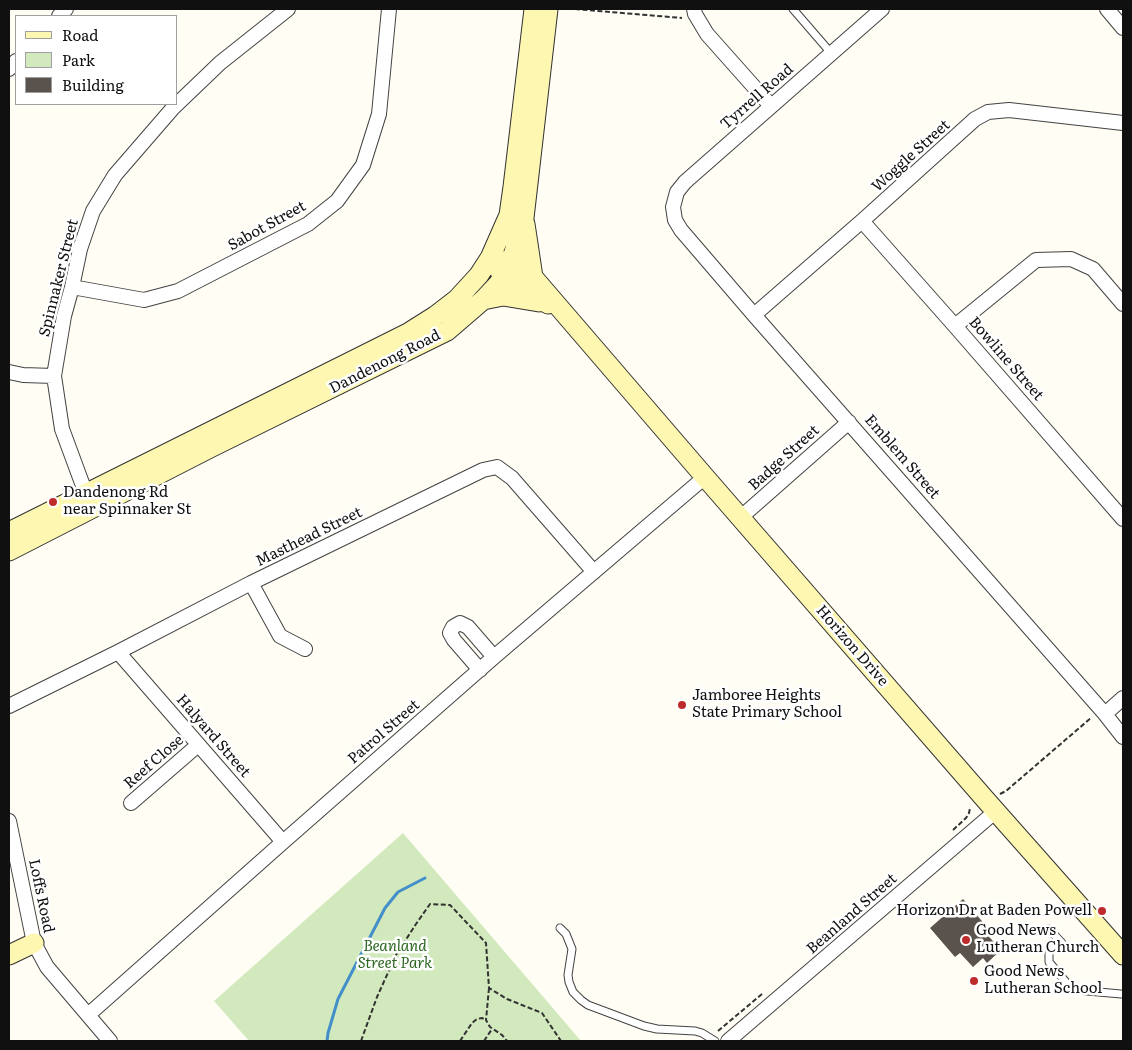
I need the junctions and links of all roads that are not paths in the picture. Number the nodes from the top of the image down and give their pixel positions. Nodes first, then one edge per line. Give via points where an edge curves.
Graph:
1 (288, 9) edge
2 (389, 9) edge
3 (534, 9) edge
4 (548, 9) edge
5 (792, 9) edge
6 (882, 9) edge
7 (1106, 9) edge
8 (694, 11) edge
9 (1123, 28) edge
10 (831, 53) junction
11 (178, 103) edge
12 (176, 105) edge
13 (771, 106) junction
14 (1123, 123) edge
15 (524, 218) junction
16 (675, 220) joint
17 (862, 221) junction
18 (490, 258) junction
19 (506, 269) junction
20 (533, 277) junction
21 (72, 287) junction
22 (483, 300) junction
23 (546, 303) junction
24 (1123, 304) edge
25 (754, 315) junction
26 (955, 326) junction
27 (582, 335) junction
28 (9, 372) edge
29 (54, 376) junction
30 (849, 422) junction
31 (705, 478) junction
32 (89, 501) junction
33 (740, 518) junction
34 (1123, 519) edge
35 (9, 532) edge
36 (9, 551) edge
37 (594, 572) junction
38 (251, 583) junction
39 (305, 649) dead end
40 (118, 652) junction
41 (494, 657) junction
42 (480, 670) junction
43 (1123, 698) edge
44 (9, 706) edge
45 (1103, 711) junction
46 (1123, 737) edge
47 (198, 745) junction
48 (998, 802) junction
49 (131, 803) dead end
50 (9, 821) edge
51 (283, 842) junction
52 (560, 928) dead end
53 (1050, 930) dead end
54 (34, 943) junction
55 (9, 955) edge
56 (1123, 955) edge
57 (1121, 994) dead end
58 (88, 1015) junction
59 (110, 1041) edge
60 (715, 1041) edge
61 (728, 1041) edge

1 - 11 street, Spinnaker Street via 220,63
2 - 21 street, Sabot Street via 379,114 363,165 337,201 308,224 178,291 144,300
3 - 18 main road, Dandenong Road via 509,215
4 - 15 main road, Dandenong Road
5 - 10 lane
6 - 10 street, Tyrrell Road
7 - 9 street
8 - 13 street via 707,34
10 - 13 street, Tyrrell Road
12 - 21 street, Spinnaker Street via 115,175 93,210
13 - 16 street, Tyrrell Road via 685,182 677,192 673,207
14 - 17 street, Woggle Street via 1009,110 988,112 976,119
15 - 19 main road, Dandenong Road
15 - 20 main road
16 - 25 street, Emblem Street
17 - 25 street, Woggle Street
17 - 26 street, Bowline Street
18 - 19 main road, Horizon Drive
18 - 32 main road, Dandenong Road via 457,299 408,333
19 - 20 main road, Horizon Drive
19 - 22 main road, Dandenong Road via 499,283
19 - 23 main road, Horizon Drive
20 - 27 main road, Horizon Drive
21 - 29 street, Spinnaker Street
22 - 23 main road via 503,296
22 - 32 main road, Dandenong Road via 447,331 210,448
23 - 27 main road, Horizon Drive
24 - 26 street via 1092,269 1070,259 1036,260
25 - 30 street, Emblem Street
26 - 34 street, Bowline Street
27 - 31 main road, Horizon Drive
28 - 29 street
29 - 32 street, Spinnaker Street via 62,429
30 - 33 street, Badge Street
30 - 45 street, Emblem Street
31 - 33 main road, Horizon Drive
31 - 37 street, Patrol Street
32 - 35 main road, Dandenong Road
32 - 36 main road, Dandenong Road
33 - 48 main road, Horizon Drive
37 - 38 street, Masthead Street via 512,478 497,466 482,470
37 - 41 street, Patrol Street
38 - 39 street via 280,636
38 - 40 street, Masthead Street
40 - 44 street, Masthead Street
40 - 47 street, Halyard Street
41 - 42 street, Patrol Street
41 - 42 street via 468,627 460,624 453,627 450,633 454,640
42 - 51 street, Patrol Street
43 - 45 street
45 - 46 street, Emblem Street
47 - 49 street, Reef Close
47 - 51 street, Halyard Street
48 - 56 main road, Horizon Drive
48 - 61 street, Beanland Street
50 - 54 street, Loffs Road
51 - 58 street, Patrol Street
52 - 60 lane via 572,949 569,982 581,1000 644,1026 694,1031
53 - 57 lane via 1062,943 1053,945 1049,962 1071,988
54 - 55 main road
54 - 58 street, Loffs Road via 47,967
58 - 59 street, Loffs Road

